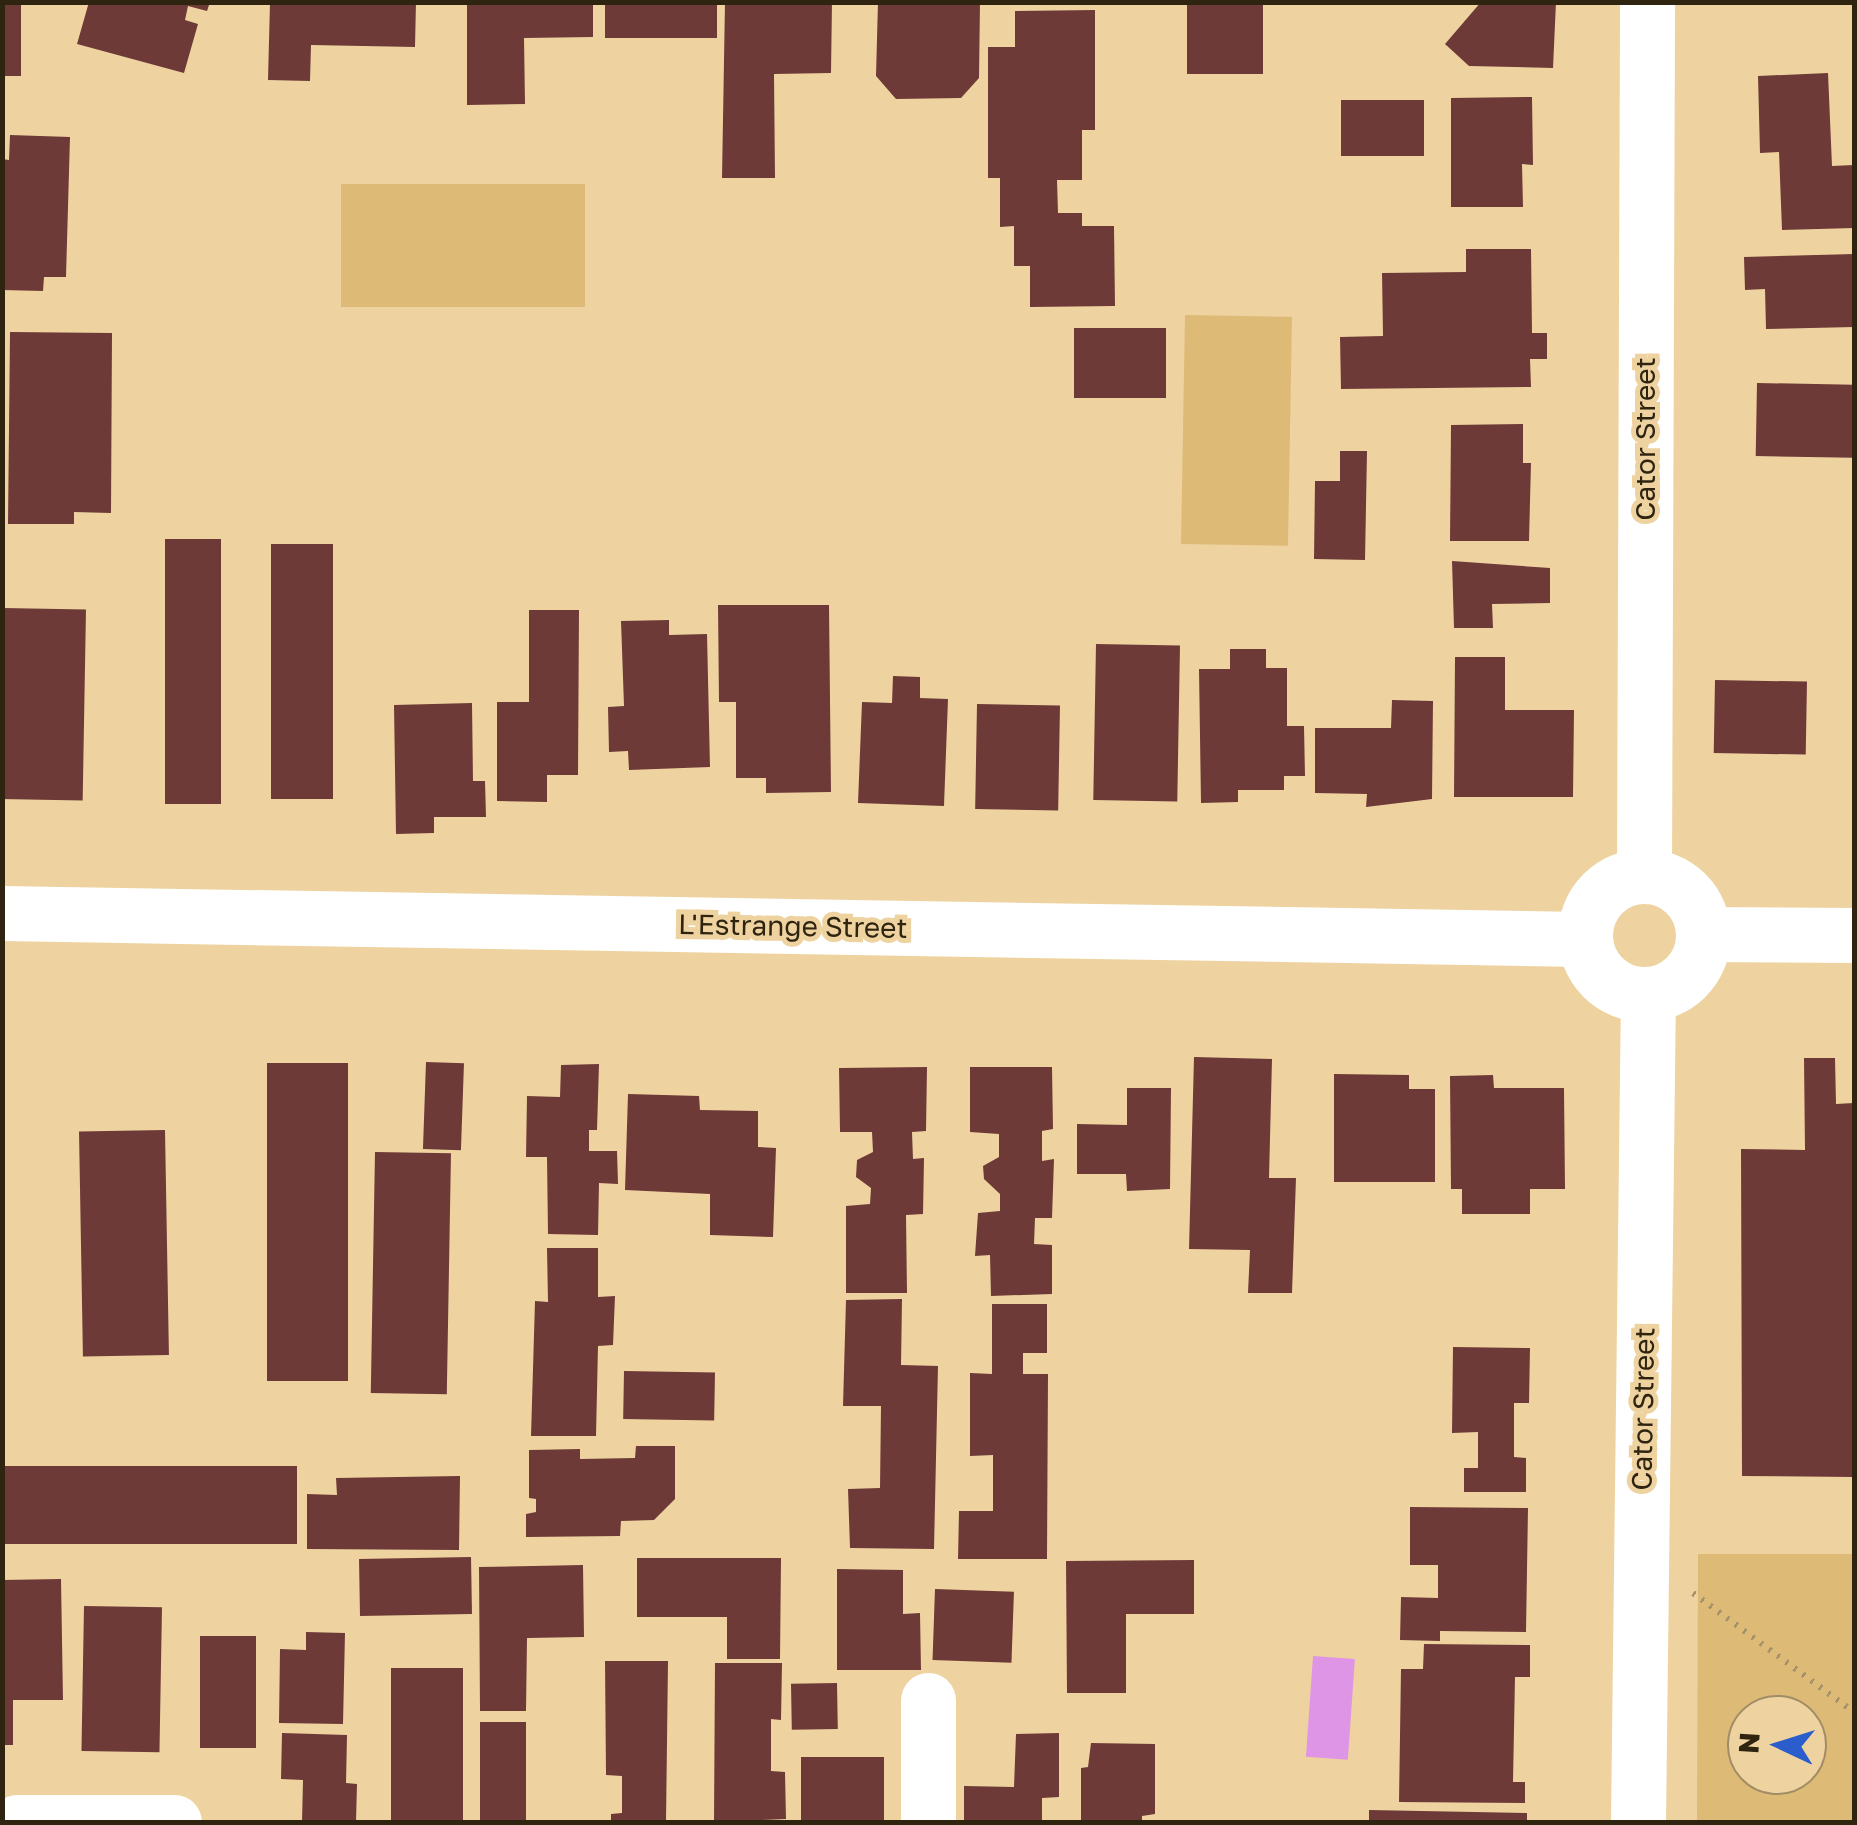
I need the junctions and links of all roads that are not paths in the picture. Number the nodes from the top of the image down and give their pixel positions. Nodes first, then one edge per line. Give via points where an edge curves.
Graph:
1 (1647, 2) edge
2 (1644, 875) junction
3 (2, 914) edge
4 (1703, 934) junction
5 (1854, 935) edge
6 (1584, 939) junction
7 (1648, 995) junction
8 (928, 1700) dead end
9 (17, 1822) edge
10 (126, 1822) edge
11 (174, 1822) edge
12 (928, 1822) edge
13 (1638, 1822) edge

1 - 2 street, Cator Street
2 - 4 street via 1662,878 1691,899
2 - 6 street via 1608,888 1586,919
3 - 6 street, L'Estrange Street
4 - 5 street
4 - 7 street via 1701,952 1682,981
6 - 7 street via 1598,974 1613,986
7 - 13 street, Cator Street
8 - 12 street
9 - 10 street
10 - 11 street

